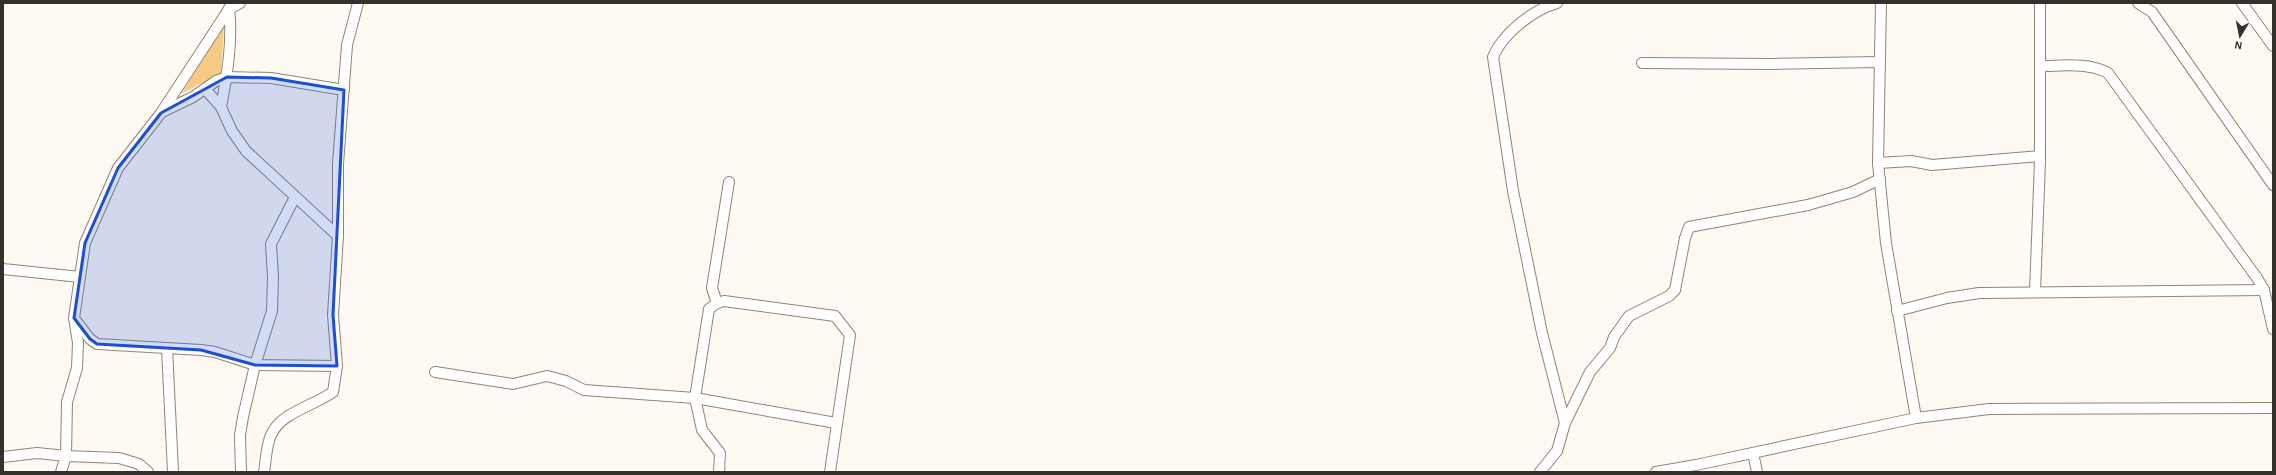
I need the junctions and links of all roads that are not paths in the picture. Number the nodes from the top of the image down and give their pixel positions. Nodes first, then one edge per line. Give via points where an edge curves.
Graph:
1 (240, 3) edge
2 (358, 3) edge
3 (1557, 3) edge
4 (1881, 3) edge
5 (2040, 3) edge
6 (2138, 3) edge
7 (2242, 3) edge
8 (228, 6) edge
9 (2273, 46) edge
10 (1879, 62) junction
11 (1642, 63) dead end
12 (2040, 66) junction
13 (227, 78) junction
14 (205, 89) junction
15 (344, 90) junction
16 (221, 108) junction
17 (161, 113) junction
18 (2040, 156) junction
19 (1878, 163) junction
20 (1880, 179) junction
21 (729, 182) dead end
22 (2273, 185) edge
23 (295, 197) junction
24 (338, 236) junction
25 (3, 269) edge
26 (80, 276) junction
27 (2264, 290) junction
28 (2035, 292) junction
29 (717, 303) junction
30 (1898, 311) junction
31 (74, 318) junction
32 (2273, 329) edge
33 (167, 348) junction
34 (255, 365) junction
35 (337, 366) junction
36 (435, 372) dead end
37 (694, 398) junction
38 (2273, 408) edge
39 (1916, 418) junction
40 (836, 423) junction
41 (1566, 423) junction
42 (1753, 453) junction
43 (66, 456) junction
44 (3, 458) edge
45 (61, 472) edge
46 (148, 472) edge
47 (173, 472) edge
48 (241, 472) edge
49 (264, 472) edge
50 (719, 472) edge
51 (830, 472) edge
52 (1540, 472) edge
53 (1656, 472) edge
54 (1757, 472) edge

1 - 8 street
2 - 15 street via 347,45
3 - 41 street via 1533,13 1515,28 1493,57 1513,191 1542,333
4 - 10 street
5 - 12 street
6 - 22 street via 2152,12
7 - 9 street
8 - 13 street via 230,20
8 - 17 street
10 - 11 street
10 - 19 street
12 - 18 street
12 - 27 street via 2085,66 2098,68 2108,74 2197,193
13 - 14 street via 216,81
13 - 15 street via 271,78
13 - 16 street
14 - 16 street
14 - 17 street
15 - 24 street via 338,164
16 - 23 street via 232,132 246,151
17 - 26 street via 118,168 86,243
18 - 19 street via 1932,165 1911,161
18 - 28 street
19 - 20 street
20 - 30 street via 1886,243
20 - 41 street via 1853,192 1808,205 1689,227 1684,238 1674,290 1669,296 1629,316 1610,348 1590,372
21 - 29 street via 712,288
23 - 24 street
23 - 34 street via 271,244 272,311
24 - 35 street via 333,315
25 - 26 street
26 - 31 street
27 - 28 street
27 - 32 street
28 - 30 street via 1979,293
29 - 37 street via 709,309
29 - 40 street via 724,301 835,316 850,335
30 - 39 street
31 - 33 street via 97,344
31 - 43 street via 78,362 67,402
33 - 34 street via 215,352
33 - 47 street
34 - 35 street
34 - 48 street via 242,423
35 - 49 street via 333,392 276,426 270,437
36 - 37 street via 513,384 547,376 566,381 584,390
37 - 40 street
37 - 50 street via 702,430 720,453
38 - 39 street via 1988,409
39 - 42 street
40 - 51 street
41 - 52 street via 1557,451
42 - 53 street
42 - 54 street
43 - 44 street via 37,453
43 - 45 street
43 - 46 street via 119,458 138,464

